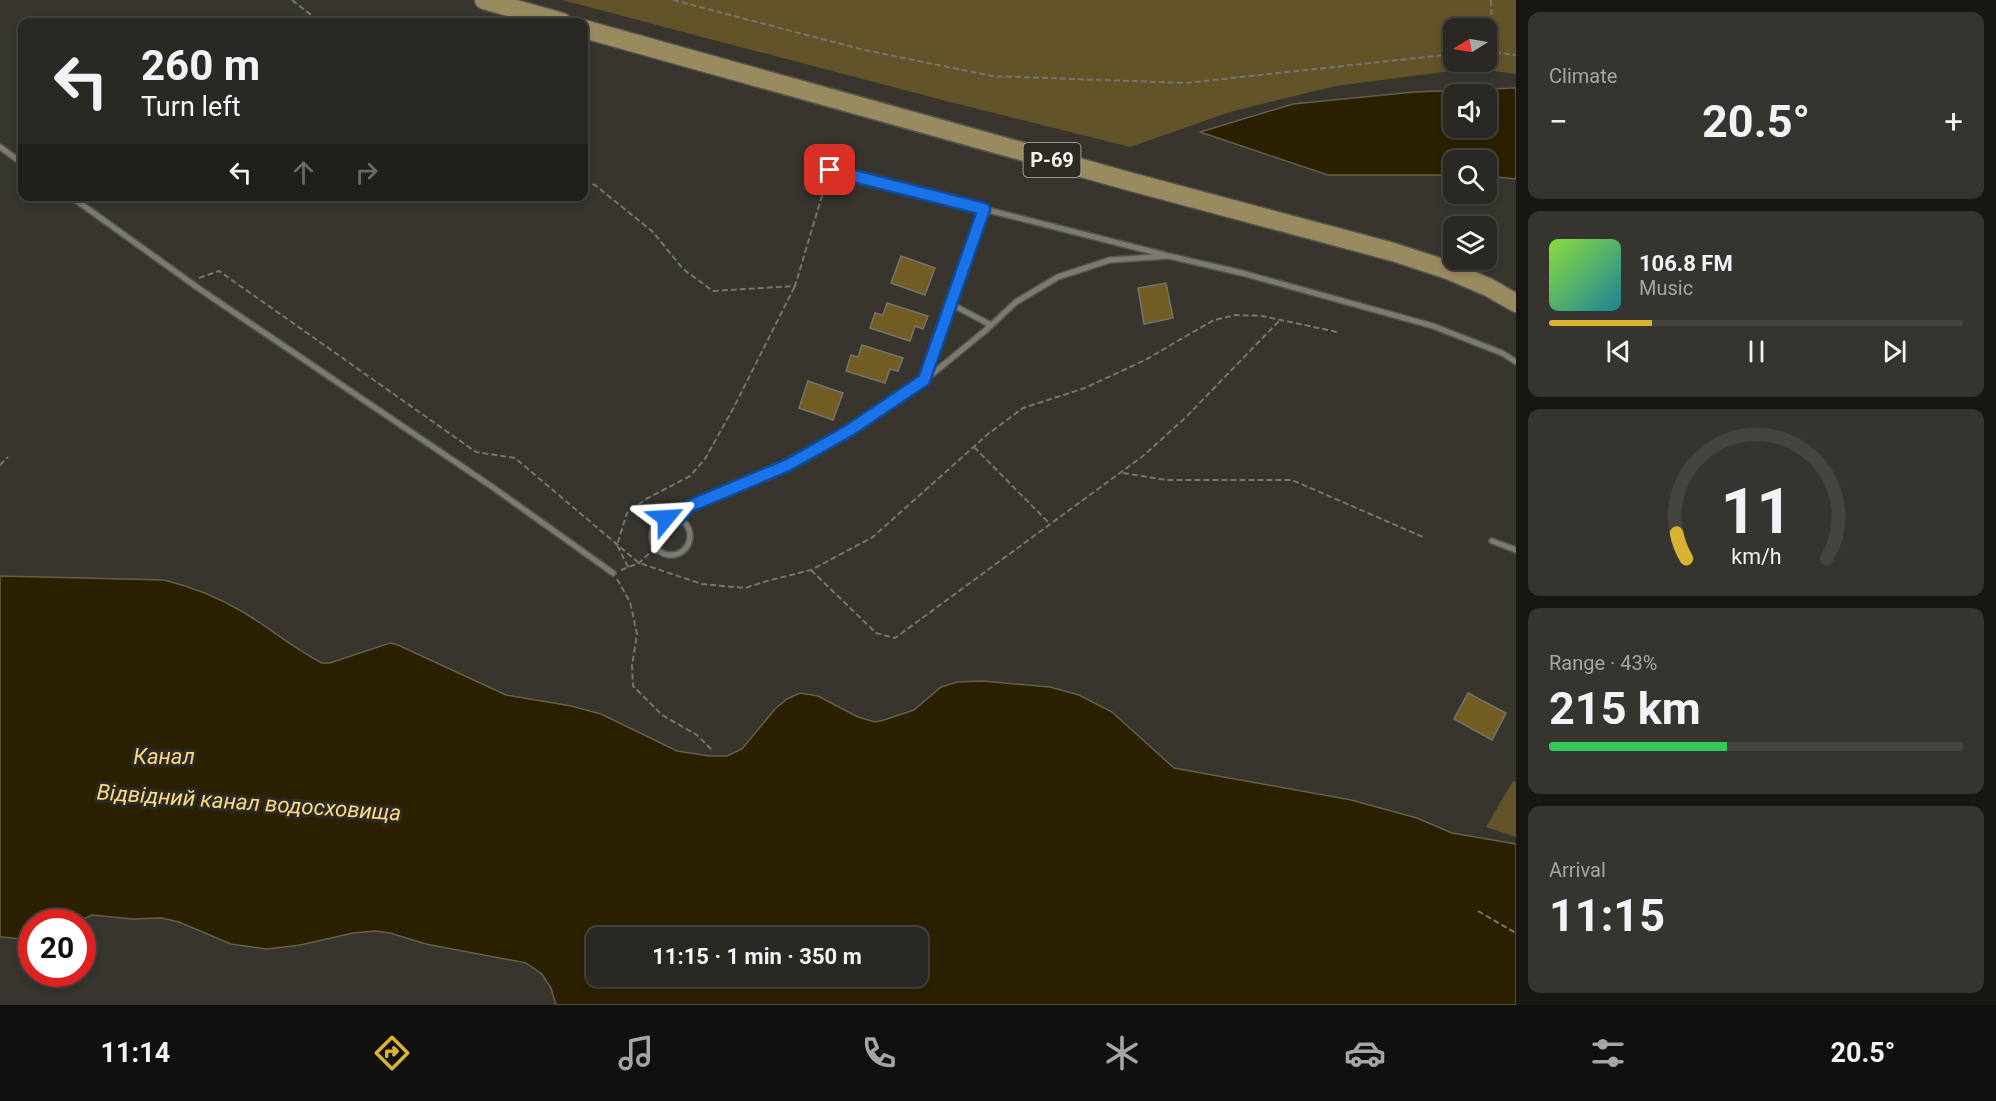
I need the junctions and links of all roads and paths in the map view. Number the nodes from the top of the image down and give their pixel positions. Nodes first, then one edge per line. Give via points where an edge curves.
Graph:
1 (292, 0) edge
2 (484, 0) edge
3 (673, 0) edge
4 (1491, 0) edge
5 (315, 18) edge
6 (548, 18) edge
7 (1491, 18) edge
8 (588, 30) edge
9 (1497, 51) edge
10 (1443, 55) edge
11 (1516, 55) edge
12 (0, 147) edge
13 (18, 160) edge
14 (830, 170) joint
15 (588, 182) edge
16 (77, 201) edge
17 (984, 209) junction
18 (1169, 256) junction
19 (189, 281) junction
20 (795, 286) junction
21 (1516, 303) edge
22 (951, 304) junction
23 (1280, 320) junction
24 (991, 325) junction
25 (1337, 332) dead end
26 (1516, 362) edge
27 (924, 380) junction
28 (974, 447) junction
29 (8, 457) dead end
30 (0, 465) edge
31 (1122, 472) junction
32 (678, 519) junction
33 (1050, 525) junction
34 (1423, 537) dead end
35 (1492, 541) dead end
36 (617, 545) junction
37 (656, 547) junction
38 (1516, 550) edge
39 (639, 563) junction
40 (628, 567) junction
41 (811, 570) junction
42 (613, 573) junction
43 (711, 749) dead end
44 (1478, 911) dead end
45 (1516, 933) edge

1 - 5 path
2 - 6 main road
3 - 10 path via 864,50 992,76 1186,83
4 - 7 path
8 - 21 main road, Р-69 via 1393,252 1488,286
9 - 11 path
12 - 13 lane
14 - 17 lane
14 - 20 path
15 - 20 path via 653,232 683,269 713,291
16 - 19 lane
17 - 18 lane
17 - 22 lane
18 - 24 lane via 1110,260 1058,278 1016,302
18 - 26 lane via 1433,326
19 - 36 path via 219,271 476,452 515,458
19 - 42 lane
20 - 36 path via 705,459 690,476 627,513
22 - 24 lane
22 - 27 lane
23 - 25 path
23 - 28 path via 1236,315 1214,320 1145,360 1085,388 1023,408
23 - 31 path via 1185,418
24 - 27 lane
27 - 32 lane via 850,430 788,465 690,506
28 - 33 path
28 - 41 path via 873,537
29 - 30 path
31 - 33 path
31 - 34 path via 1166,480 1292,480
32 - 37 lane via 666,518 656,525 652,536
32 - 37 lane via 690,533 688,545 672,555
33 - 41 path via 895,638 876,633
35 - 38 lane
36 - 39 path
36 - 40 path
37 - 39 path
39 - 40 path
39 - 41 path via 702,584 729,588 745,588
40 - 42 path
42 - 43 path via 630,602 637,634 633,686 662,715 698,735
44 - 45 path

